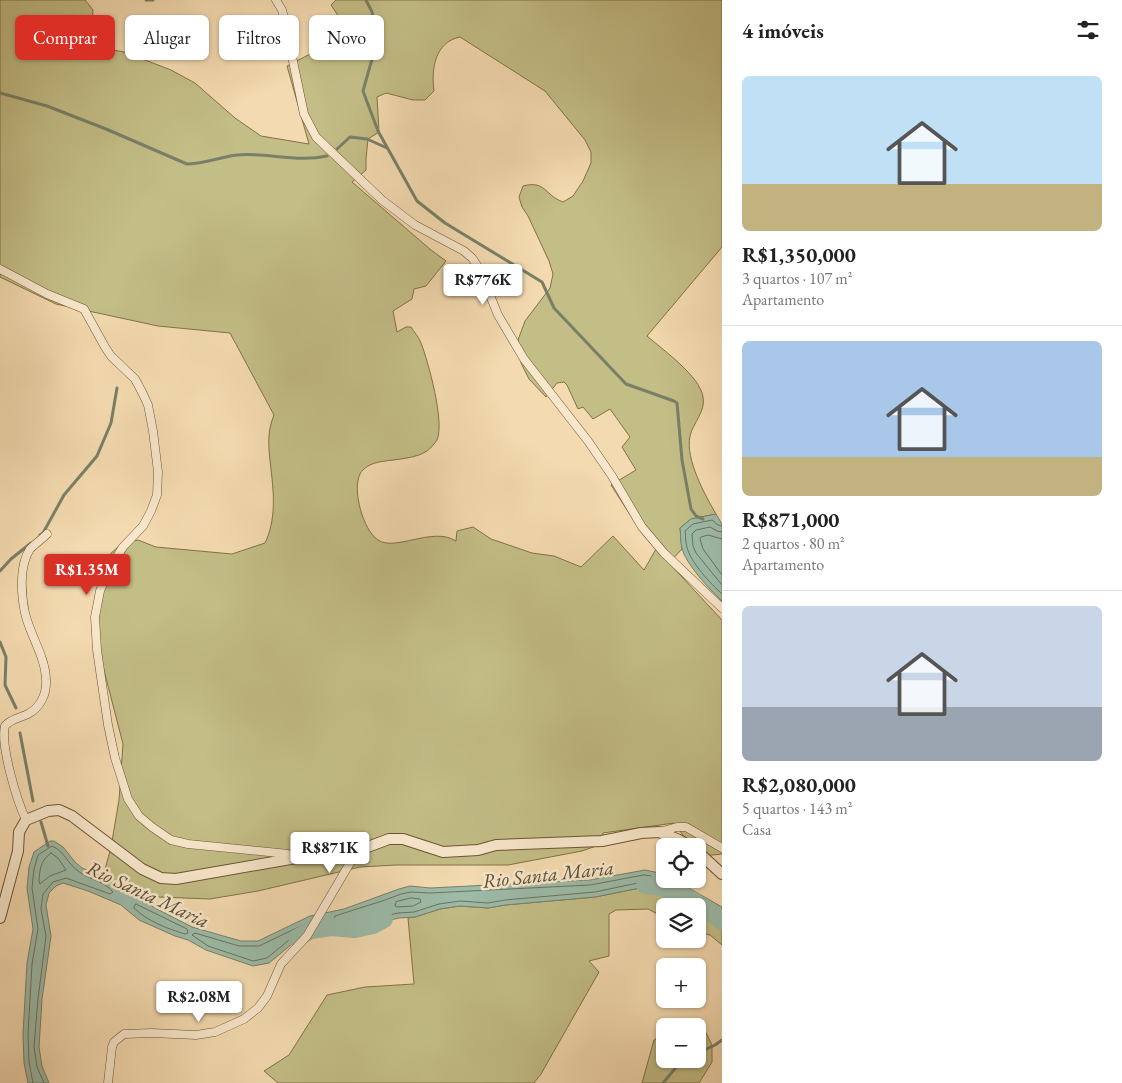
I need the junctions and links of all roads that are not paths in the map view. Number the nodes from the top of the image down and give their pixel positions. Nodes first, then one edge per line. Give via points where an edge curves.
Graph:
1 (276, 0) edge
2 (0, 269) edge
3 (47, 534) dead end
4 (722, 608) edge
5 (26, 820) junction
6 (659, 832) junction
7 (674, 838) edge
8 (722, 848) edge
9 (357, 851) junction
10 (296, 858) junction
11 (706, 859) edge
12 (722, 874) edge
13 (0, 918) edge
14 (108, 1083) edge

1 - 4 street via 284,18 304,114 316,137 382,200 415,226 472,258 498,315 524,359 588,441 642,527 664,553
2 - 10 street via 47,294 84,308 105,347 135,379 148,405 158,472 157,495 143,526 123,547 109,569 100,591 96,617 106,715 128,799 139,816 171,840 288,854
3 - 5 street via 30,550 22,581 26,613 46,679 44,696 37,708 6,724 0,741 9,781
5 - 10 street via 58,810 72,816 142,869 162,878 176,879
5 - 13 street via 19,832 18,851
6 - 7 street
6 - 8 street via 686,827
6 - 9 street via 602,842 496,845 478,850 443,852 409,840 389,839
9 - 10 street
9 - 14 street via 307,936 281,964 258,1008 244,1019 214,1032 180,1036 124,1034 112,1047
11 - 12 street

